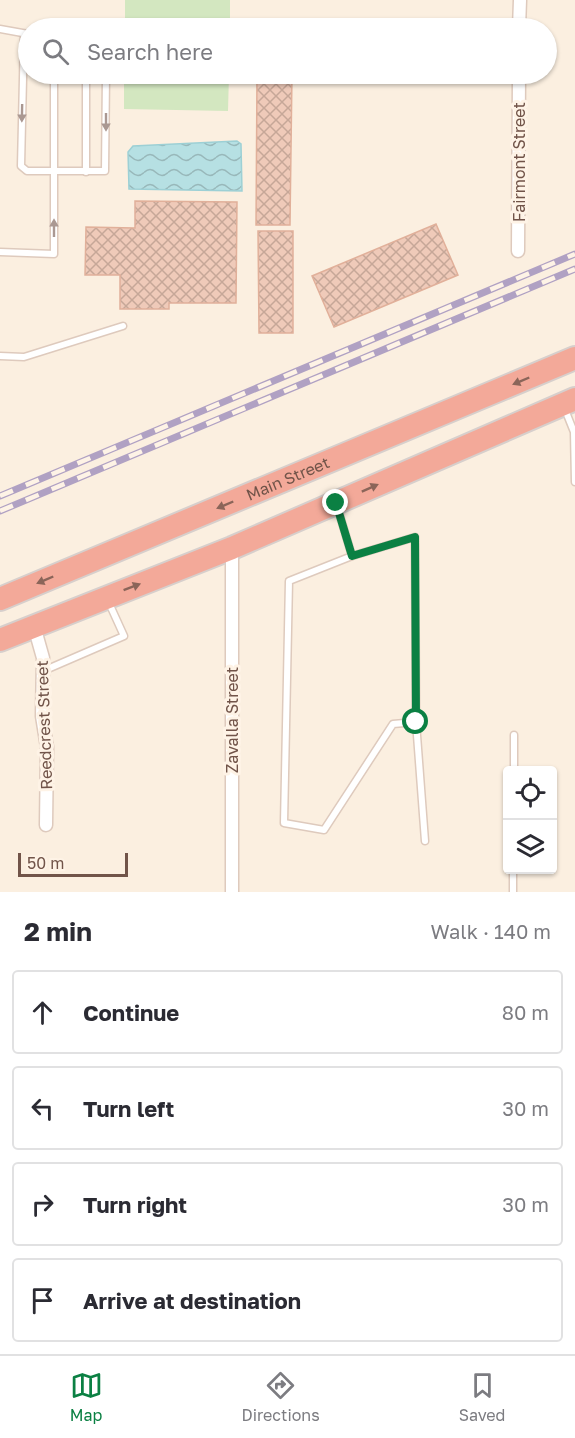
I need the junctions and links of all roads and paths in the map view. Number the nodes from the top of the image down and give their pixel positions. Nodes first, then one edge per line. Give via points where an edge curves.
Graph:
1 (520, 0) edge
2 (519, 18) edge
3 (0, 29) edge
4 (18, 32) edge
5 (24, 84) edge
6 (54, 84) edge
7 (86, 84) edge
8 (106, 84) edge
9 (519, 84) edge
10 (54, 171) junction
11 (86, 172) junction
12 (518, 251) dead end
13 (0, 252) edge
14 (123, 326) dead end
15 (0, 356) edge
16 (575, 358) edge
17 (569, 402) edge
18 (575, 482) edge
19 (336, 503) junction
20 (232, 548) junction
21 (352, 556) junction
22 (107, 597) junction
23 (0, 599) edge
24 (34, 626) junction
25 (0, 640) edge
26 (43, 671) junction
27 (416, 722) junction
28 (514, 735) dead end
29 (514, 766) edge
30 (46, 825) dead end
31 (425, 841) dead end
32 (513, 874) edge
33 (232, 892) edge
34 (513, 892) edge

1 - 2 street
3 - 4 lane
5 -> 10 lane via 21,166 27,171
6 - 10 lane
7 - 11 lane
8 -> 11 lane via 105,171
9 - 12 street, Fairmont Street
10 - 11 lane
13 -> 10 lane via 54,254
14 - 15 lane via 24,357
16 -> 23 highway, Main Street
17 - 18 lane
19 -> 17 highway
19 - 20 highway
19 - 21 lane
22 -> 20 highway
20 - 33 street, Zavalla Street
21 - 27 lane via 415,537
21 - 27 lane via 289,581 284,823 324,830 393,724
22 - 24 highway
22 - 26 lane via 124,636
24 - 25 highway
24 - 26 street, Reedcrest Street
26 - 30 street, Reedcrest Street
27 - 31 lane
28 - 29 lane
32 - 34 lane

